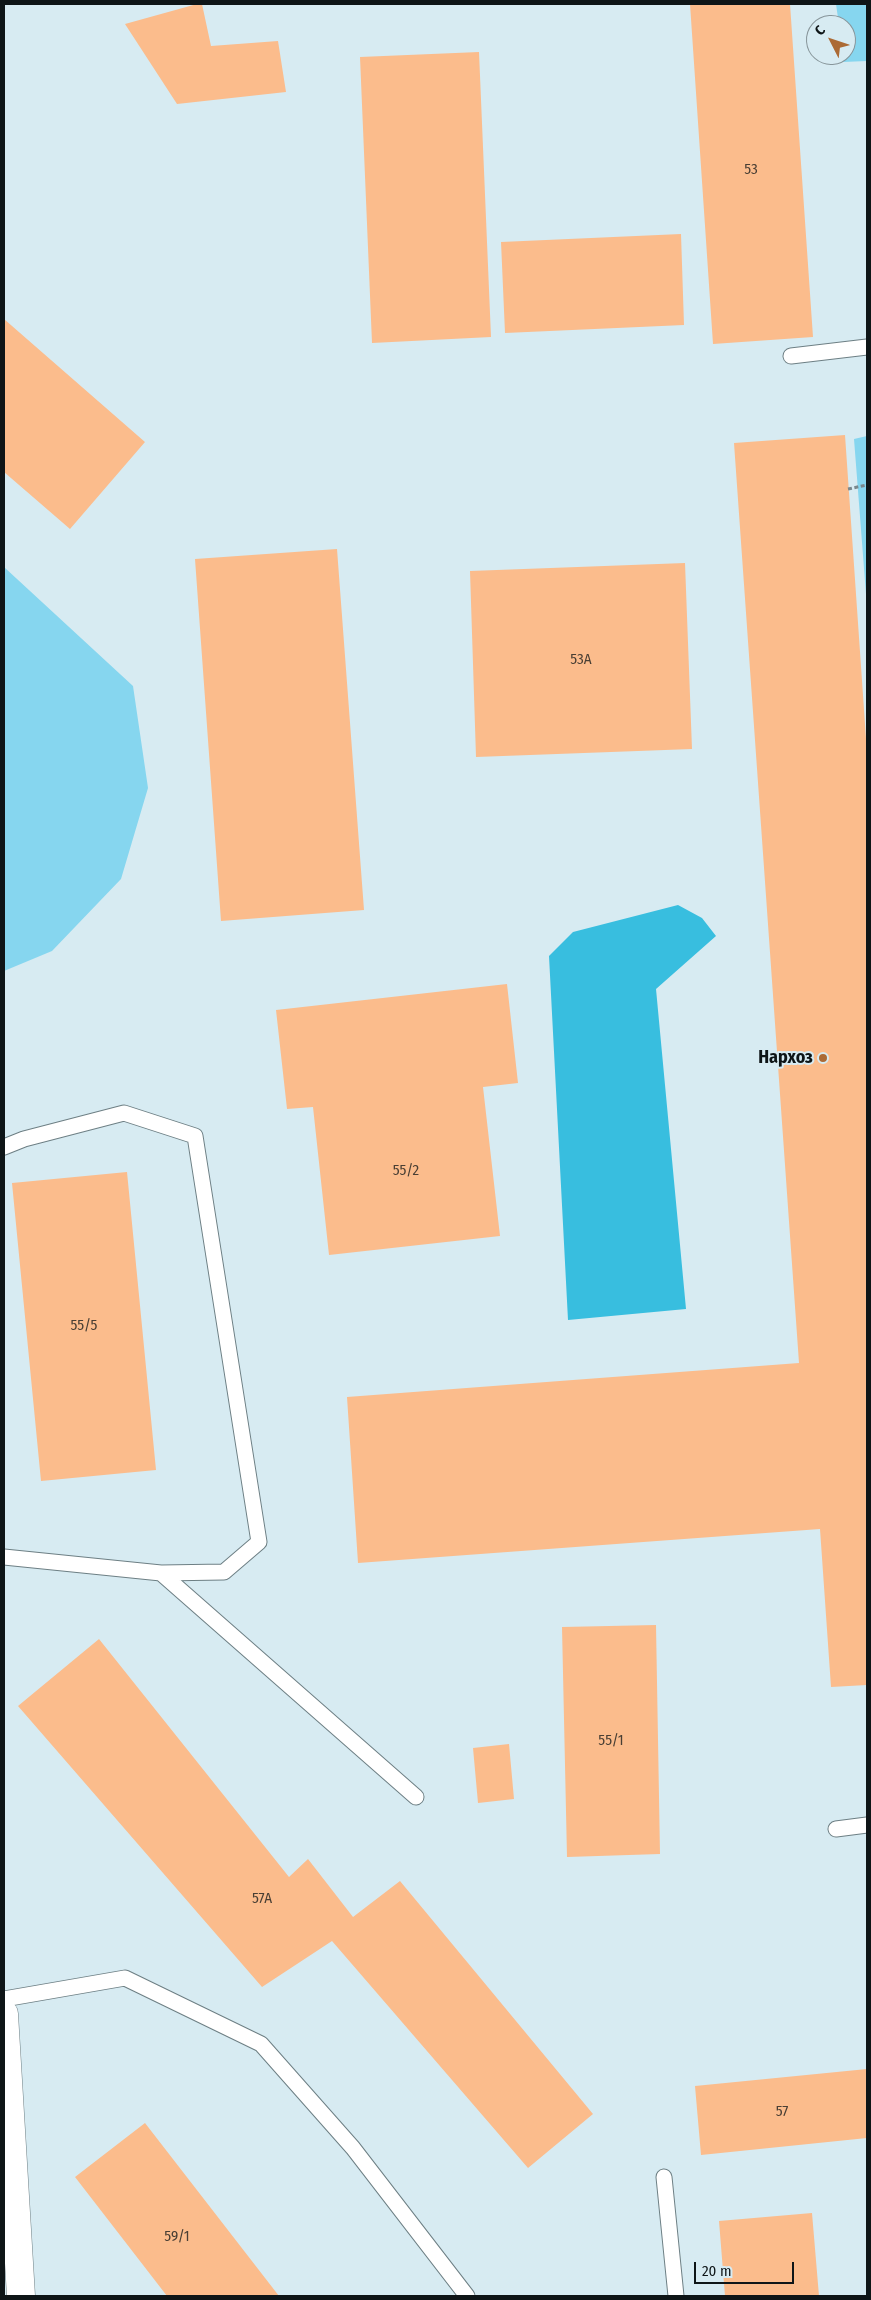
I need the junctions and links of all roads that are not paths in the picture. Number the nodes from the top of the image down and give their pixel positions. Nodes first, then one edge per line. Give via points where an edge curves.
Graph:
1 (867, 347) edge
2 (791, 356) dead end
3 (4, 1147) edge
4 (4, 1558) edge
5 (161, 1574) junction
6 (416, 1797) dead end
7 (867, 1825) edge
8 (836, 1829) dead end
9 (4, 1999) edge
10 (4, 2014) edge
11 (664, 2177) dead end
12 (21, 2296) edge
13 (467, 2296) edge
14 (676, 2296) edge

1 - 2 lane
3 - 5 lane via 124,1113 195,1136 259,1542 224,1572
4 - 5 lane
5 - 6 lane
7 - 8 lane
9 - 13 lane via 125,1978 261,2044 353,2148
10 - 12 street
11 - 14 lane

